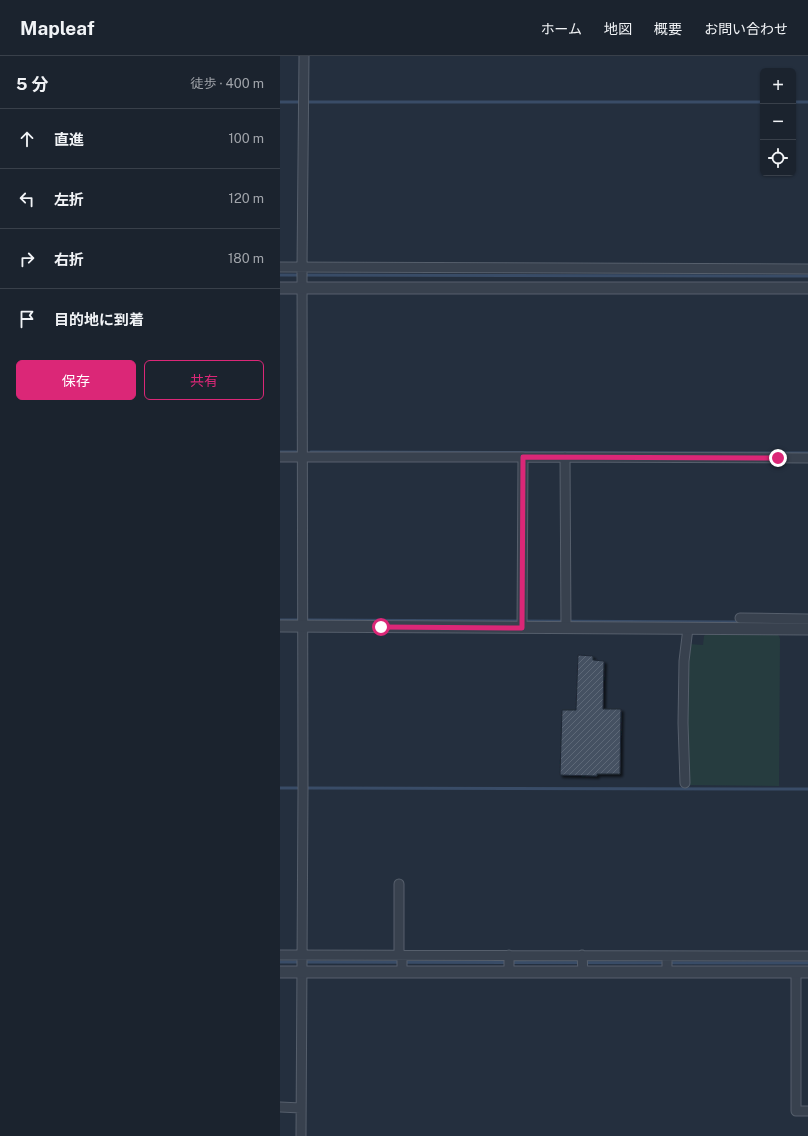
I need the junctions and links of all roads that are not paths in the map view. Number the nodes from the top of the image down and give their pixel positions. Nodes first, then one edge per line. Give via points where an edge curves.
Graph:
1 (304, 56) edge
2 (280, 267) edge
3 (808, 269) edge
4 (302, 276) junction
5 (280, 288) edge
6 (808, 288) edge
7 (280, 457) edge
8 (302, 457) junction
9 (523, 457) junction
10 (565, 458) junction
11 (808, 458) edge
12 (740, 618) dead end
13 (808, 619) edge
14 (522, 623) junction
15 (566, 623) junction
16 (766, 623) junction
17 (280, 626) edge
18 (302, 626) junction
19 (688, 628) junction
20 (808, 629) edge
21 (685, 784) dead end
22 (399, 884) dead end
23 (280, 955) edge
24 (808, 956) edge
25 (401, 962) junction
26 (301, 963) junction
27 (509, 963) junction
28 (582, 963) junction
29 (667, 963) junction
30 (750, 963) junction
31 (280, 972) edge
32 (796, 972) junction
33 (808, 972) edge
34 (280, 1107) edge
35 (301, 1108) junction
36 (808, 1112) edge
37 (301, 1136) edge

1 - 4 street
2 - 4 street
3 - 4 street
4 - 5 street
4 - 6 street
4 - 8 street
7 - 8 street
8 - 9 street
8 - 18 street
9 - 10 street
9 - 14 street
10 - 11 street
10 - 15 street
12 - 16 street
13 - 16 street
14 - 15 street
14 - 18 street
15 - 19 street
16 - 19 street
16 - 20 street
17 - 18 street
18 - 26 street
19 - 21 street via 682,722
22 - 25 street
23 - 26 street
24 - 30 street
25 - 26 street
25 - 26 street
25 - 27 street
25 - 27 street
26 - 31 street
26 - 35 street
27 - 28 street
27 - 28 street
28 - 29 street
28 - 29 street
29 - 30 street
29 - 30 street
30 - 32 street
32 - 33 street
32 - 36 street via 796,1111
34 - 35 street
35 - 37 street

